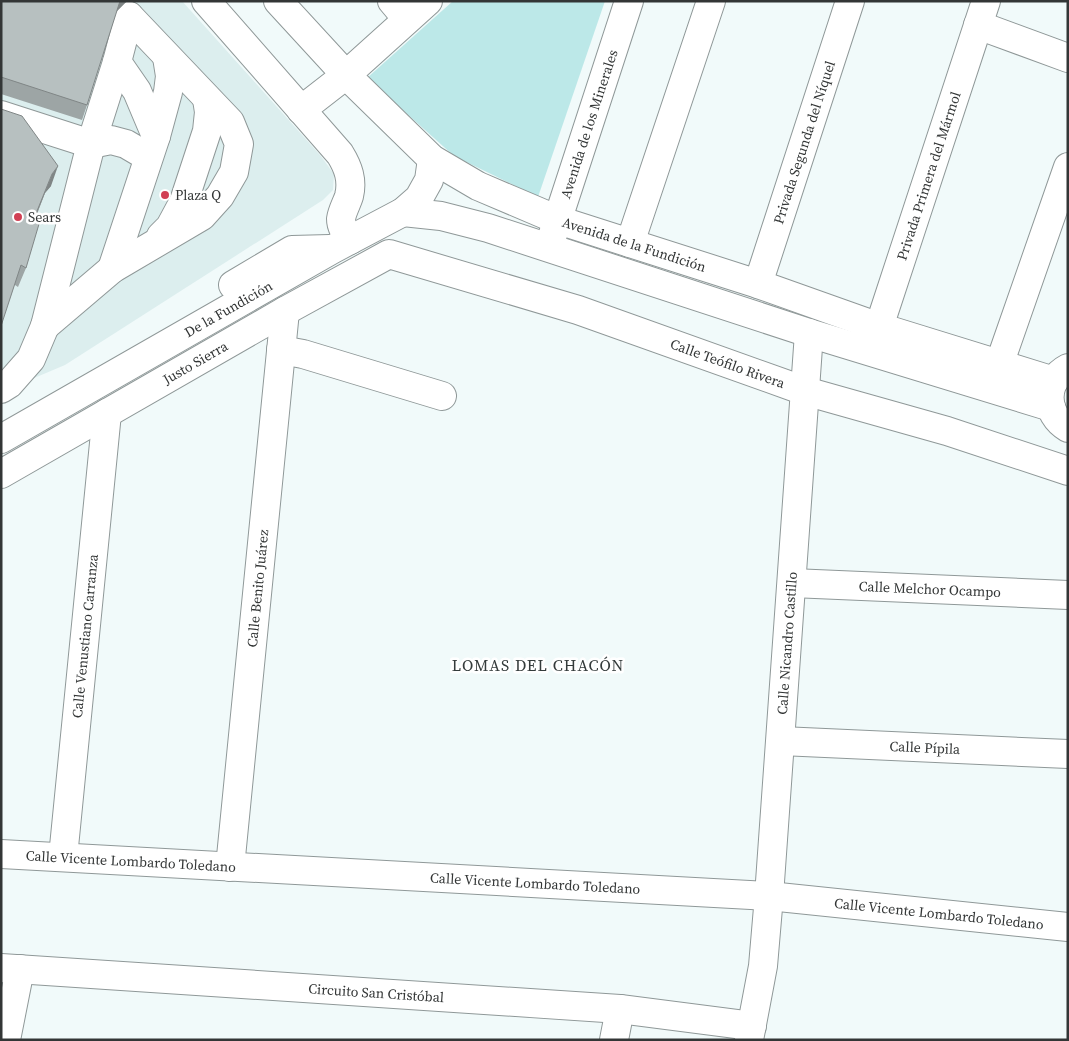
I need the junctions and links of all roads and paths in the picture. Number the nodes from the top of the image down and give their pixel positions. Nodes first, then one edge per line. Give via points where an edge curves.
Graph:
1 (206, 1) edge
2 (278, 1) edge
3 (428, 1) edge
4 (629, 1) edge
5 (711, 1) edge
6 (850, 1) edge
7 (400, 10) edge
8 (982, 13) edge
9 (168, 57) junction
10 (1068, 58) edge
11 (117, 62) junction
12 (346, 75) junction
13 (207, 99) junction
14 (301, 110) junction
15 (1, 115) edge
16 (91, 144) junction
17 (152, 146) junction
18 (432, 159) junction
19 (1068, 167) edge
20 (404, 212) junction
21 (558, 220) junction
22 (630, 243) junction
23 (154, 244) junction
24 (342, 245) junction
25 (548, 247) junction
26 (389, 254) joint
27 (112, 269) junction
28 (758, 284) junction
29 (285, 311) junction
30 (45, 326) junction
31 (879, 327) junction
32 (809, 333) junction
33 (281, 350) junction
34 (999, 365) junction
35 (1061, 374) edge
36 (1, 389) edge
37 (805, 391) junction
38 (442, 396) dead end
39 (1050, 408) junction
40 (107, 413) junction
41 (1, 422) edge
42 (1068, 428) edge
43 (1, 439) edge
44 (1068, 471) edge
45 (1, 474) edge
46 (792, 583) junction
47 (1068, 595) edge
48 (781, 742) junction
49 (1068, 754) edge
50 (1, 854) edge
51 (63, 857) junction
52 (230, 866) junction
53 (769, 896) junction
54 (1068, 927) edge
55 (11, 969) edge
56 (620, 1009) junction
57 (750, 1033) edge
58 (6, 1040) edge
59 (614, 1040) edge

1 - 14 street
2 - 12 street, Avenida de la Fundición
3 - 7 street
4 - 21 street, Avenida de los Minerales
5 - 22 street
6 - 28 street, Privada Segunda del Níquel
7 - 12 street
8 - 10 street
8 - 31 street, Privada Primera del Mármol
9 - 11 street via 129,16
9 - 13 street
9 - 17 street via 168,92
11 - 16 street
11 - 17 street via 136,92
12 - 14 street
12 - 18 street, Avenida de la Fundición
13 - 23 street via 207,131 184,201 170,227
13 - 23 street via 230,122 239,144 234,172 220,196 202,216
14 - 24 street via 348,166 351,182 341,218
15 - 16 street
16 - 17 street via 111,140
16 - 30 street
17 - 27 street
18 - 20 street, De la Fundición via 425,186
18 - 21 street, Avenida de la Fundición via 478,186
19 - 34 street
20 - 24 street, De la Fundición
20 - 25 street, Avenida de la Fundición via 441,216
21 - 22 street, Avenida de la Fundición
21 - 25 street, Avenida de los Minerales
22 - 28 street, Avenida de la Fundición
23 - 27 street
24 - 41 street via 292,250
24 - 43 street, De la Fundición
25 - 32 street, Avenida de la Fundición
26 - 29 street, Justo Sierra
26 - 37 street, Calle Teófilo Rivera via 578,310
27 - 30 street
28 - 31 street, Avenida de la Fundición
29 - 33 street, Calle Benito Juárez
29 - 40 street, Justo Sierra
30 - 36 street via 31,359
31 - 34 street, Avenida de la Fundición
32 - 37 street, Calle Nicandro Castillo
32 - 39 street, Avenida de la Fundición
33 - 38 street
33 - 52 street, Calle Benito Juárez
34 - 35 street, Avenida de la Fundición
35 - 39 street via 1050,391
37 - 44 street, Calle Teófilo Rivera via 947,431
37 - 46 street, Calle Nicandro Castillo
39 - 42 street
40 - 45 street, Justo Sierra
40 - 51 street, Calle Venustiano Carranza
46 - 47 street, Calle Melchor Ocampo
46 - 48 street, Calle Nicandro Castillo
48 - 49 street, Calle Pípila
48 - 53 street, Calle Nicandro Castillo
50 - 51 street, Calle Vicente Lombardo Toledano
51 - 52 street, Calle Vicente Lombardo Toledano
52 - 53 street, Calle Vicente Lombardo Toledano
53 - 54 street, Calle Vicente Lombardo Toledano
53 - 57 street, Circuito San Cristóbal via 763,966
55 - 56 street, Circuito San Cristóbal
55 - 58 street
56 - 57 street, Circuito San Cristóbal
56 - 59 street

